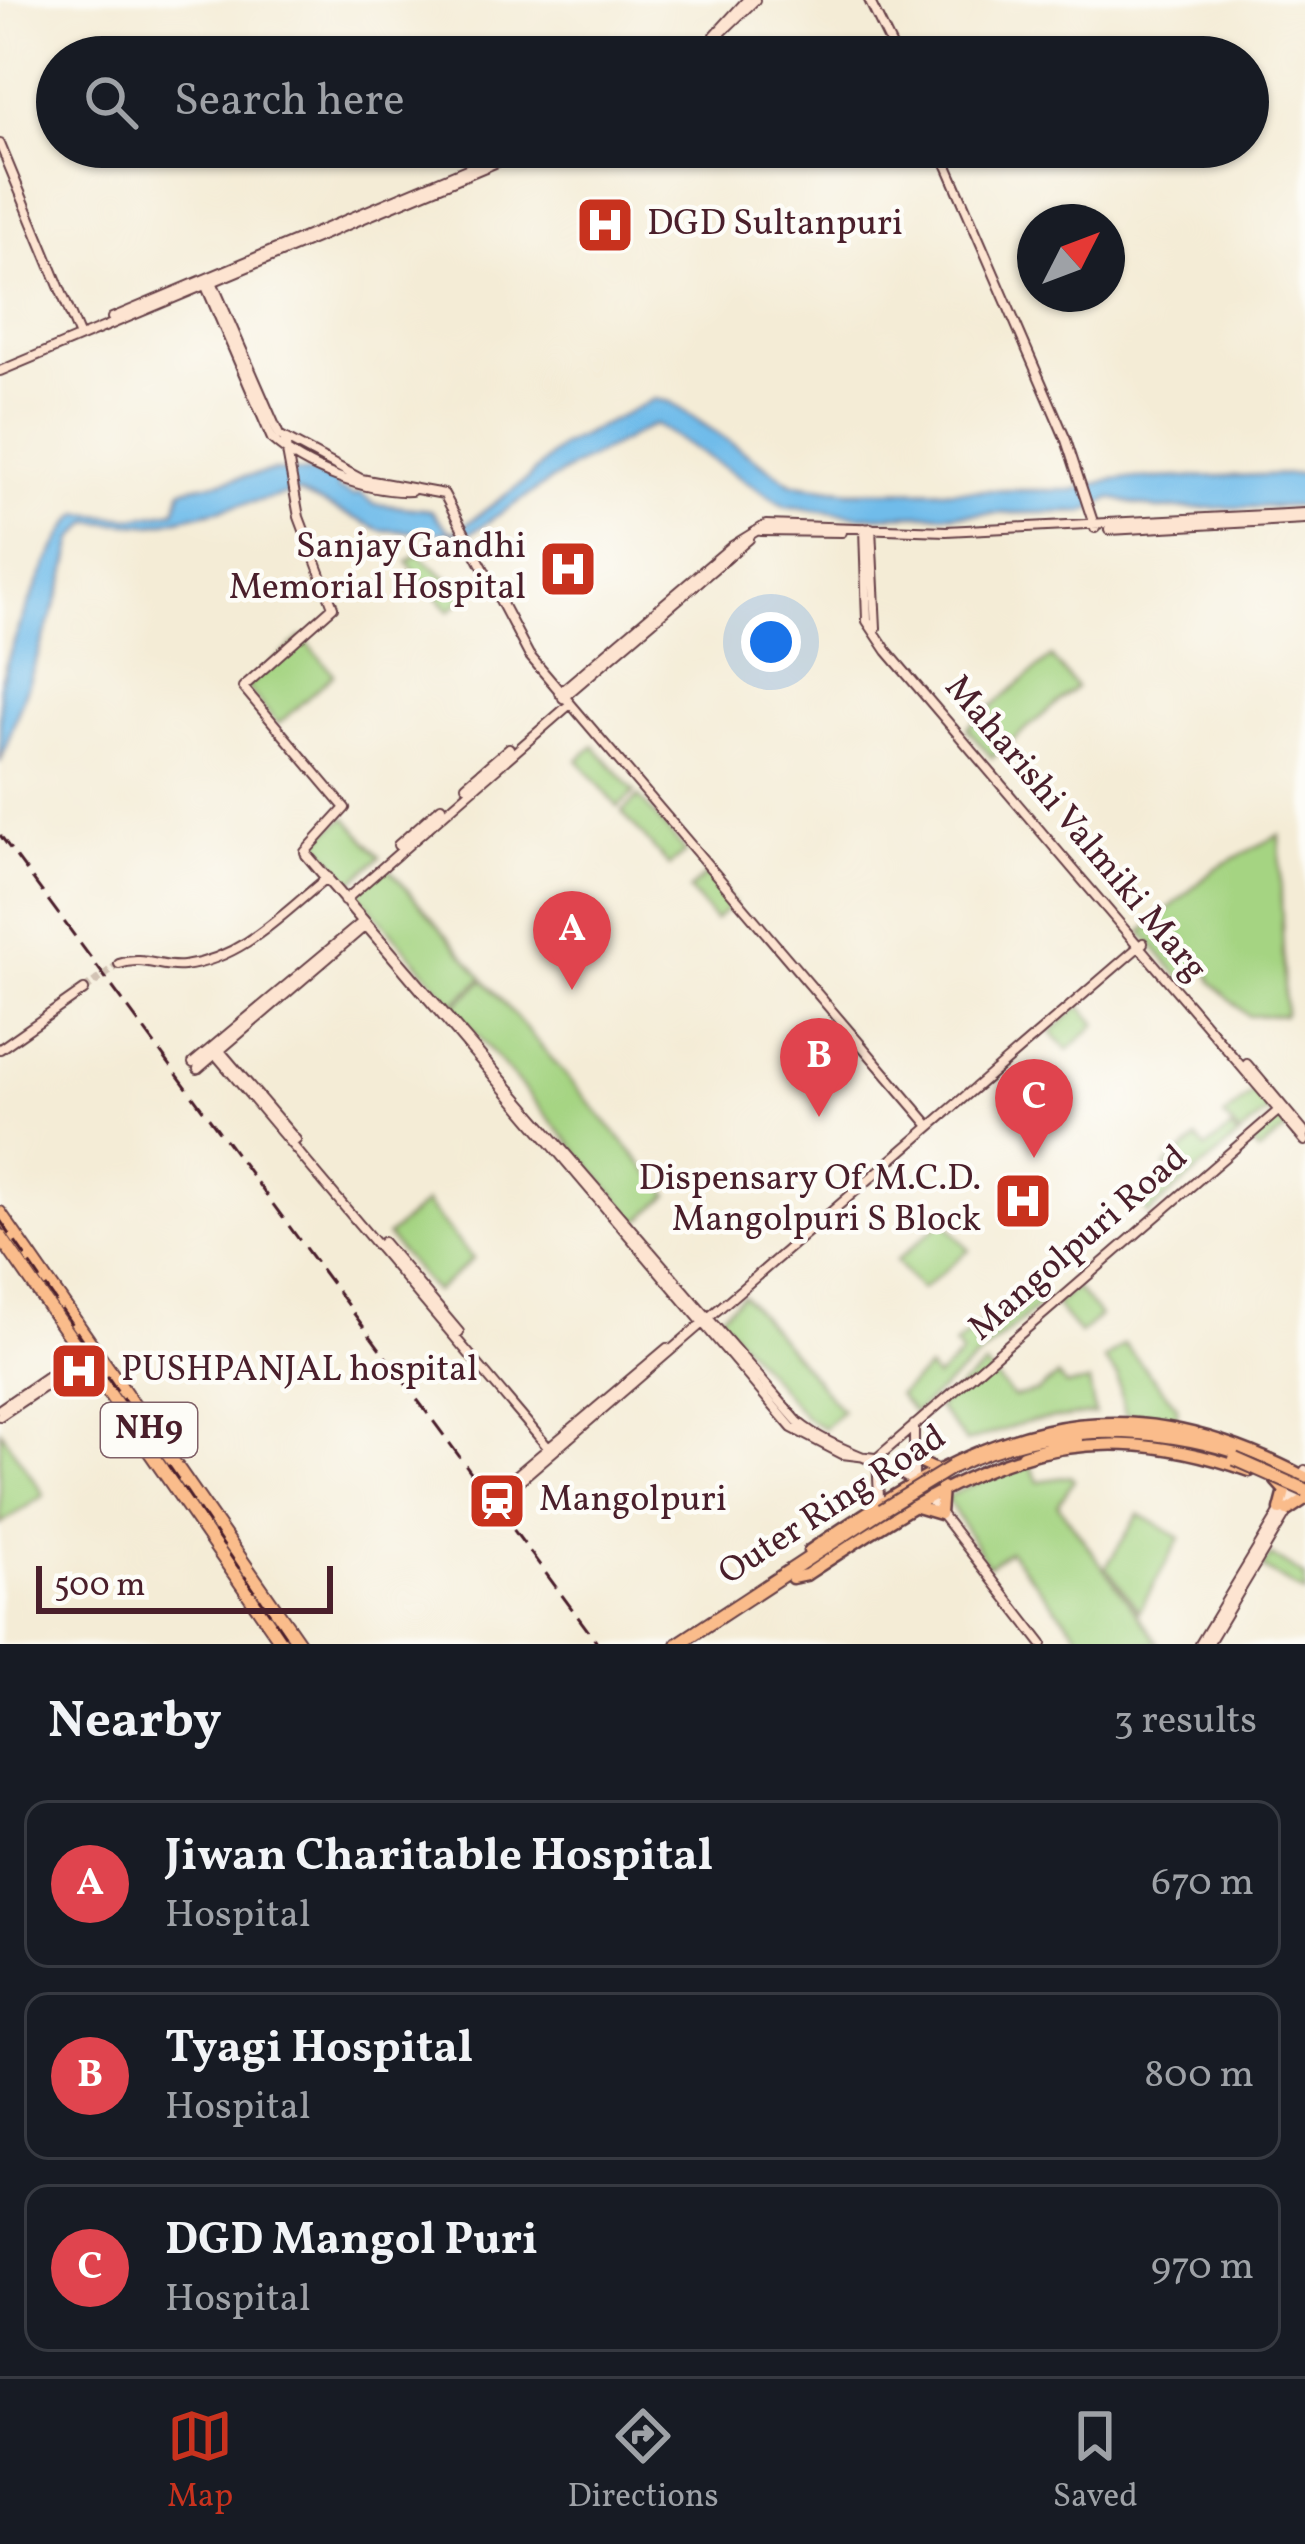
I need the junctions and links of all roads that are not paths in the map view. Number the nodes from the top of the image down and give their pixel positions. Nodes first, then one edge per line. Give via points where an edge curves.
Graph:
1 (751, 0) edge
2 (871, 0) edge
3 (716, 36) edge
4 (889, 36) edge
5 (0, 144) edge
6 (0, 156) edge
7 (470, 168) edge
8 (482, 168) edge
9 (945, 168) edge
10 (207, 281) junction
11 (77, 335) junction
12 (0, 368) edge
13 (285, 445) junction
14 (1305, 516) edge
15 (1094, 524) junction
16 (867, 530) junction
17 (564, 699) junction
18 (551, 719) junction
19 (584, 723) junction
20 (327, 878) junction
21 (344, 898) junction
22 (362, 925) junction
23 (1141, 944) junction
24 (119, 964) tunnel mouth
25 (84, 990) tunnel mouth
26 (0, 1049) edge
27 (215, 1050) junction
28 (196, 1066) dead end
29 (1281, 1108) junction
30 (930, 1126) junction
31 (1305, 1137) edge
32 (0, 1213) edge
33 (0, 1236) edge
34 (31, 1271) junction
35 (703, 1321) junction
36 (92, 1350) junction
37 (0, 1412) edge
38 (914, 1425) junction
39 (1071, 1435) junction
40 (552, 1448) junction
41 (1023, 1456) junction
42 (877, 1458) junction
43 (912, 1459) junction
44 (1270, 1459) junction
45 (934, 1469) junction
46 (1262, 1475) junction
47 (914, 1480) junction
48 (1276, 1480) junction
49 (1303, 1485) edge
50 (942, 1486) junction
51 (927, 1495) junction
52 (910, 1506) junction
53 (1284, 1511) junction
54 (881, 1512) junction
55 (940, 1514) junction
56 (808, 1563) junction
57 (791, 1574) junction
58 (284, 1644) edge
59 (303, 1644) edge
60 (678, 1644) edge
61 (692, 1644) edge
62 (1042, 1644) edge
63 (1204, 1644) edge

1 - 3 street
2 - 4 street
5 - 11 street
6 - 11 street
7 - 10 street
8 - 10 street
9 - 15 street
10 - 11 street
10 - 13 street
11 - 12 street
13 - 17 street via 361,479 444,494 529,655
13 - 20 street via 294,498 333,607 243,687 344,808 305,852
14 - 15 street
15 - 16 street
16 - 17 street via 756,528
16 - 23 street, Maharishi Valmiki Marg via 869,594 882,636
17 - 18 street
17 - 19 street
17 - 21 street
18 - 19 street
18 - 21 street
19 - 30 street
20 - 21 street
20 - 24 street via 232,952 183,967 143,958
21 - 22 street
21 - 35 street
22 - 27 street
22 - 35 street
23 - 29 street, Maharishi Valmiki Marg
23 - 30 street
25 - 26 street
27 - 28 street
27 - 40 street
29 - 31 street, Maharishi Valmiki Marg
29 - 38 street, Mangolpuri Road
30 - 35 street
32 - 34 highway, NH9
33 - 34 highway, NH9
34 - 36 highway, NH9
34 - 36 highway, NH9
35 - 40 street
35 - 42 street via 807,1430
36 - 37 street
36 - 58 highway, NH9
36 - 59 highway, NH9
38 - 42 street, Mangolpuri Road
38 - 43 street
39 - 41 highway
39 - 44 main road, Outer Ring Road via 1191,1431
39 - 45 main road, Outer Ring Road via 996,1442
39 - 49 highway, bridge via 1169,1435
39 - 54 highway, bridge via 970,1458
39 - 56 highway, bridge via 944,1478
40 - 40 street via 511,1488 506,1486
41 - 46 main road via 1141,1445
41 - 50 main road
42 - 47 street
42 - 54 street
43 - 45 main road
43 - 47 street
44 - 46 main road
44 - 49 main road, Outer Ring Road
45 - 47 main road, Outer Ring Road
46 - 48 main road
47 - 51 street
47 - 54 main road, Outer Ring Road
48 - 49 main road
48 - 53 main road
49 - 53 main road
50 - 51 main road
50 - 55 main road
51 - 52 main road
51 - 55 street
52 - 54 main road
52 - 55 main road
53 - 63 street
54 - 56 highway
54 - 57 main road, Outer Ring Road via 794,1562
54 - 57 main road via 806,1575
55 - 62 street
56 - 57 highway
57 - 60 highway, Outer Ring Road
57 - 61 highway, Outer Ring Road

